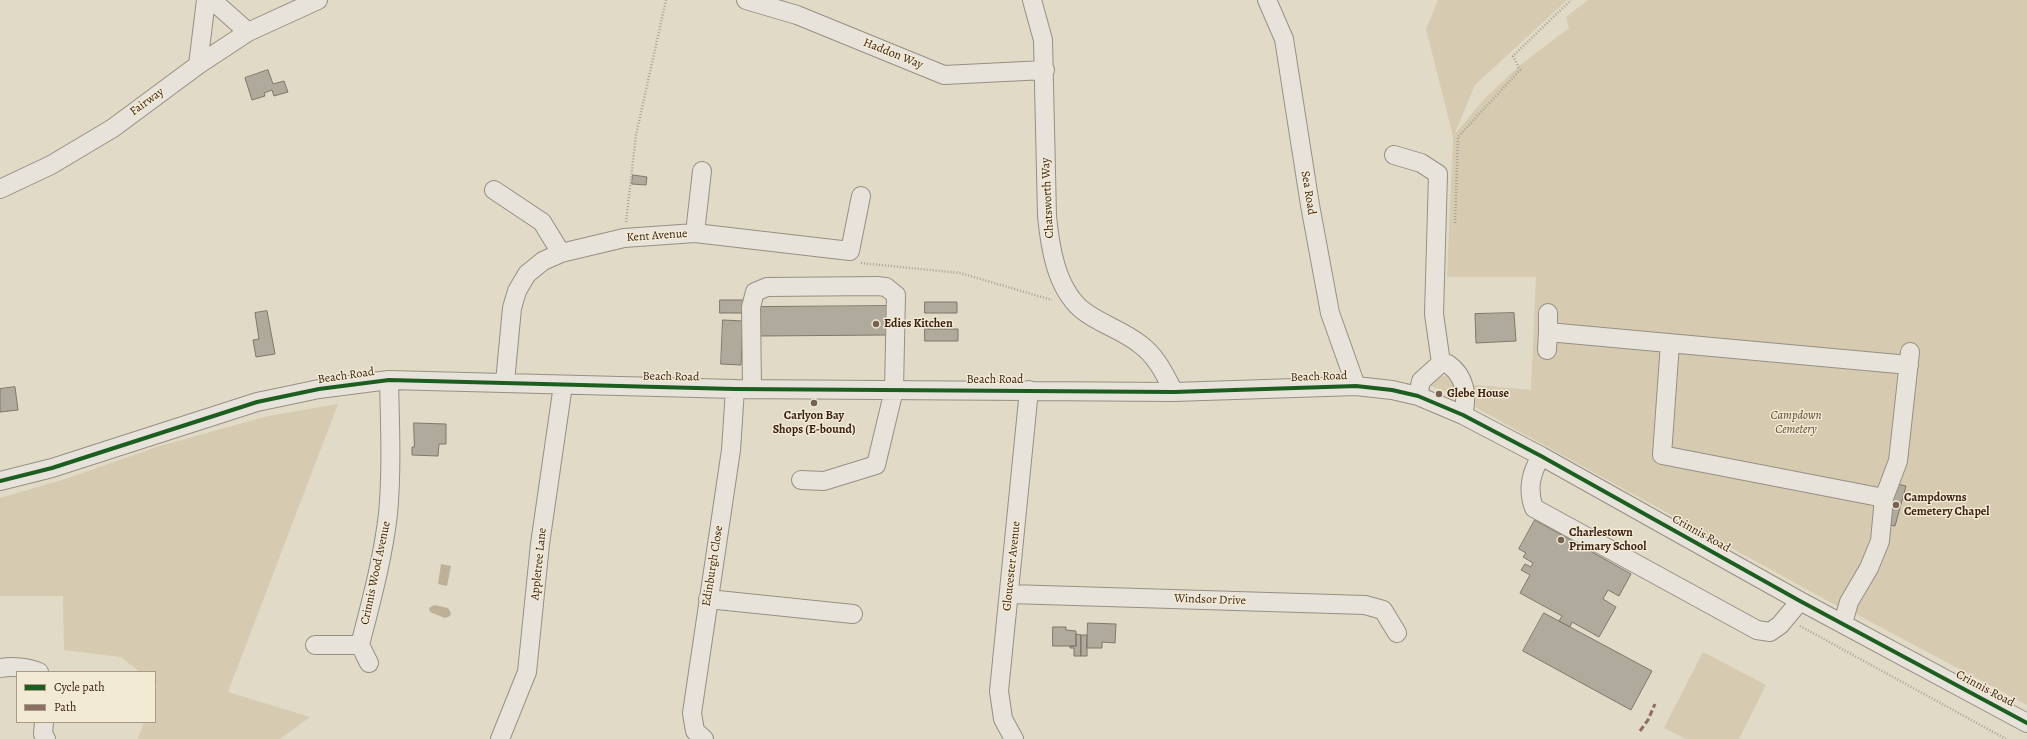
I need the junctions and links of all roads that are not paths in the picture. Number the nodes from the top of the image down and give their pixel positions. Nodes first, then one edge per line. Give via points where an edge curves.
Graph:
1 (206, 0) edge
2 (212, 0) edge
3 (318, 0) edge
4 (746, 0) edge
5 (1032, 0) edge
6 (1267, 0) edge
7 (248, 32) junction
8 (198, 65) junction
9 (1045, 70) junction
10 (1394, 155) dead end
11 (702, 171) dead end
12 (0, 189) edge
13 (494, 190) dead end
14 (861, 196) dead end
15 (694, 234) junction
16 (561, 253) junction
17 (1548, 313) dead end
18 (1670, 343) junction
19 (1448, 364) dead end
20 (390, 380) junction
21 (505, 382) junction
22 (563, 385) junction
23 (1356, 386) junction
24 (743, 389) junction
25 (894, 390) junction
26 (1029, 390) junction
27 (1174, 392) junction
28 (1418, 396) junction
29 (1462, 415) junction
30 (1541, 456) junction
31 (801, 480) dead end
32 (0, 481) edge
33 (1884, 498) junction
34 (1010, 594) junction
35 (708, 599) junction
36 (1800, 601) junction
37 (854, 614) dead end
38 (1843, 623) junction
39 (1397, 633) dead end
40 (315, 645) dead end
41 (360, 645) junction
42 (369, 664) dead end
43 (0, 668) edge
44 (37, 671) edge
45 (44, 723) edge
46 (2027, 723) edge
47 (699, 738) edge
48 (46, 739) edge
49 (500, 739) edge
50 (1014, 739) edge

1 - 8 street
2 - 7 street
3 - 7 street
4 - 9 street, Haddon Way via 797,15 944,75
5 - 9 street, Chatsworth Way via 1043,40
6 - 23 street, Sea Road via 1284,39 1330,313
7 - 8 street, Fairway
8 - 12 street, Fairway via 113,128 51,165
9 - 27 street, Chatsworth Way via 1047,216 1049,240 1060,278 1081,309 1142,345 1161,366
10 - 28 street via 1421,163 1438,174 1434,314 1441,363 1421,381
11 - 15 street
13 - 16 street via 542,222
14 - 15 street, Kent Avenue via 850,251
15 - 16 street, Kent Avenue via 624,238
16 - 21 street, Kent Avenue via 544,261 527,274 517,291 512,308
17 - 18 street via 1547,341
18 - 33 street via 1662,455
18 - 33 street via 1910,358 1898,461
19 - 29 street via 1457,371 1463,382 1466,403
20 - 21 street, Beach Road
20 - 32 street, Beach Road via 257,402 52,468
20 - 41 street, Crinnis Wood Avenue via 391,472 388,515
21 - 22 street, Beach Road
22 - 24 street, Beach Road
22 - 49 street, Appletree Lane via 540,544 527,672
23 - 27 street, Beach Road
23 - 28 street, Crinnis Road
24 - 25 street, Beach Road
24 - 25 street, Edinburgh Close via 751,308 755,292 767,287 878,286 886,287 896,294
24 - 35 street, Edinburgh Close
25 - 26 street, Beach Road
25 - 31 street via 876,465 824,481
26 - 27 street, Beach Road
26 - 34 street, Gloucester Avenue
28 - 29 street, Crinnis Road
29 - 30 street, Crinnis Road
30 - 36 street, Crinnis Road
30 - 36 street via 1531,482 1530,497 1534,508 1757,630 1770,632 1780,625
33 - 38 street via 1880,541 1869,568 1849,602
34 - 39 street, Windsor Drive via 1365,605 1383,610
34 - 50 street, Gloucester Avenue via 999,691 1003,719
35 - 37 street
35 - 47 street, Edinburgh Close via 692,713
36 - 38 street, Crinnis Road
38 - 46 street, Crinnis Road
40 - 41 street
41 - 42 street
43 - 44 street
45 - 48 street via 43,734

